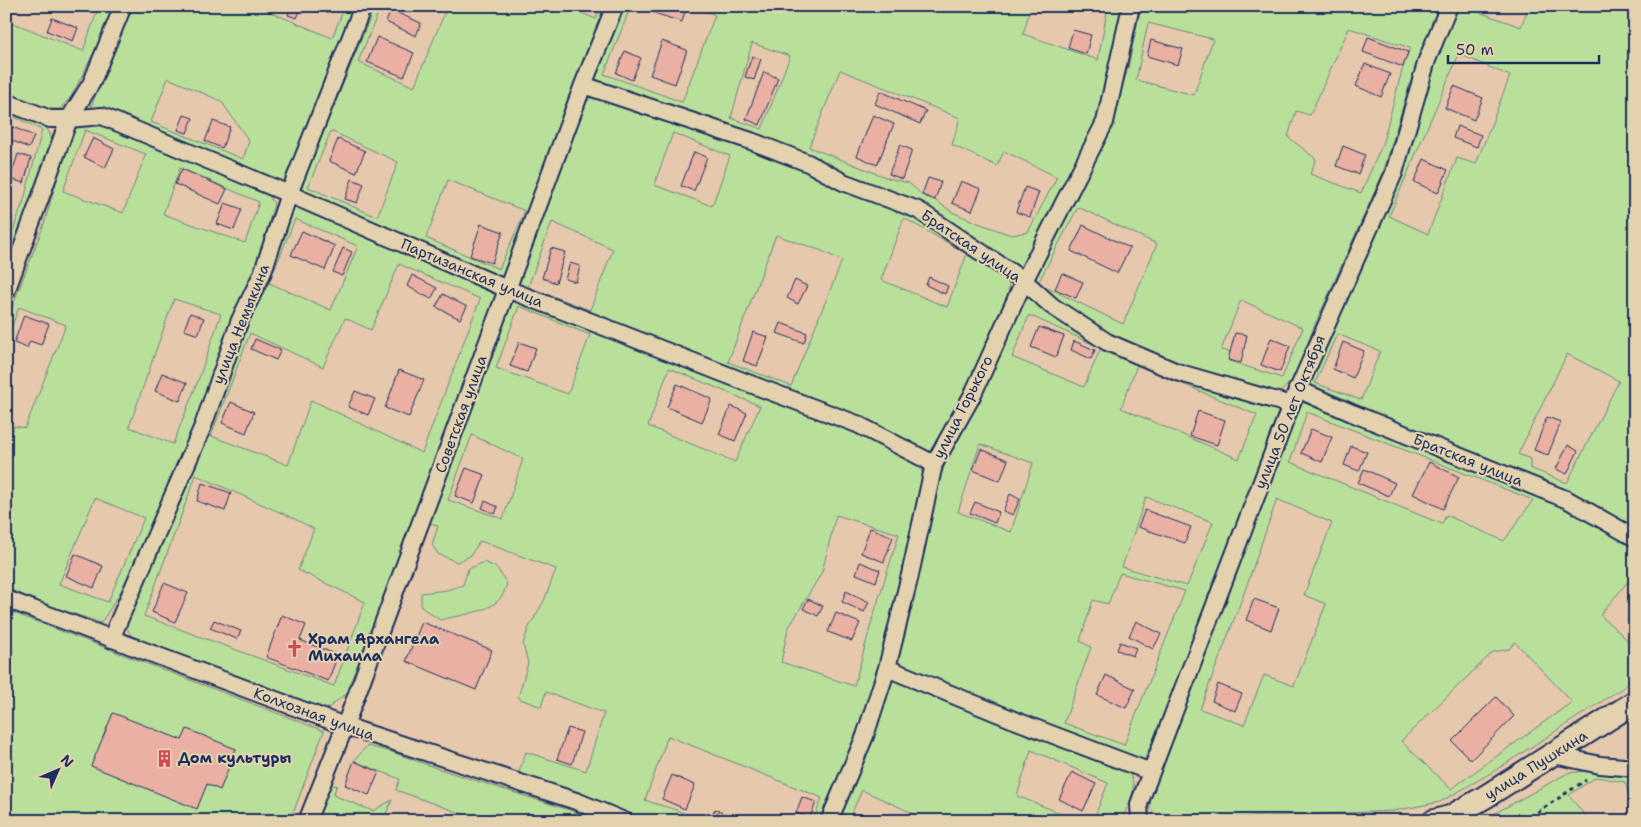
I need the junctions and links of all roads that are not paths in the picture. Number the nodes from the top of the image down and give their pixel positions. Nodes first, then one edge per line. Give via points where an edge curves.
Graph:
1 (123, 6) edge
2 (363, 6) edge
3 (614, 6) edge
4 (1131, 6) edge
5 (1449, 6) edge
6 (583, 84) junction
7 (6, 102) edge
8 (69, 119) junction
9 (289, 194) junction
10 (1024, 282) junction
11 (507, 289) junction
12 (6, 292) edge
13 (1297, 389) junction
14 (1291, 405) junction
15 (934, 464) junction
16 (1635, 538) edge
17 (6, 599) edge
18 (111, 639) junction
19 (887, 668) junction
20 (1635, 702) edge
21 (345, 726) junction
22 (1554, 754) junction
23 (1635, 768) edge
24 (1151, 772) junction
25 (307, 821) edge
26 (624, 821) edge
27 (828, 821) edge
28 (1140, 821) edge
29 (1434, 821) edge

1 - 8 street via 92,82
2 - 9 street, улица Немыкина
3 - 6 street, Советская улица
4 - 10 street, улица Горького via 1105,122
5 - 13 street, улица 50 лет Октября via 1427,60 1394,173
6 - 10 street, Братская улица via 751,141 808,163 843,182 918,210
6 - 11 street, Советская улица
7 - 8 street, Партизанская улица via 50,119
8 - 9 street, Партизанская улица via 102,116
8 - 12 street
9 - 11 street, Партизанская улица
9 - 18 street, улица Немыкина via 262,274 240,320 202,426
10 - 14 street, Братская улица via 1052,306 1107,342 1177,372
10 - 15 street, улица Горького via 972,396
11 - 15 street, Партизанская улица via 857,424
11 - 21 street, Советская улица
13 - 14 street, улица 50 лет Октября
13 - 16 street, Братская улица via 1568,500
14 - 24 street, улица 50 лет Октября
15 - 19 street, улица Горького
17 - 18 street, Колхозная улица
18 - 21 street, Колхозная улица
19 - 24 street
19 - 27 street, улица Горького via 865,736
20 - 22 main road, улица Пушкина
21 - 25 street, Советская улица
21 - 26 street, Колхозная улица via 576,801
22 - 23 street
22 - 29 main road, улица Пушкина via 1450,817
24 - 28 street, улица 50 лет Октября via 1139,804

